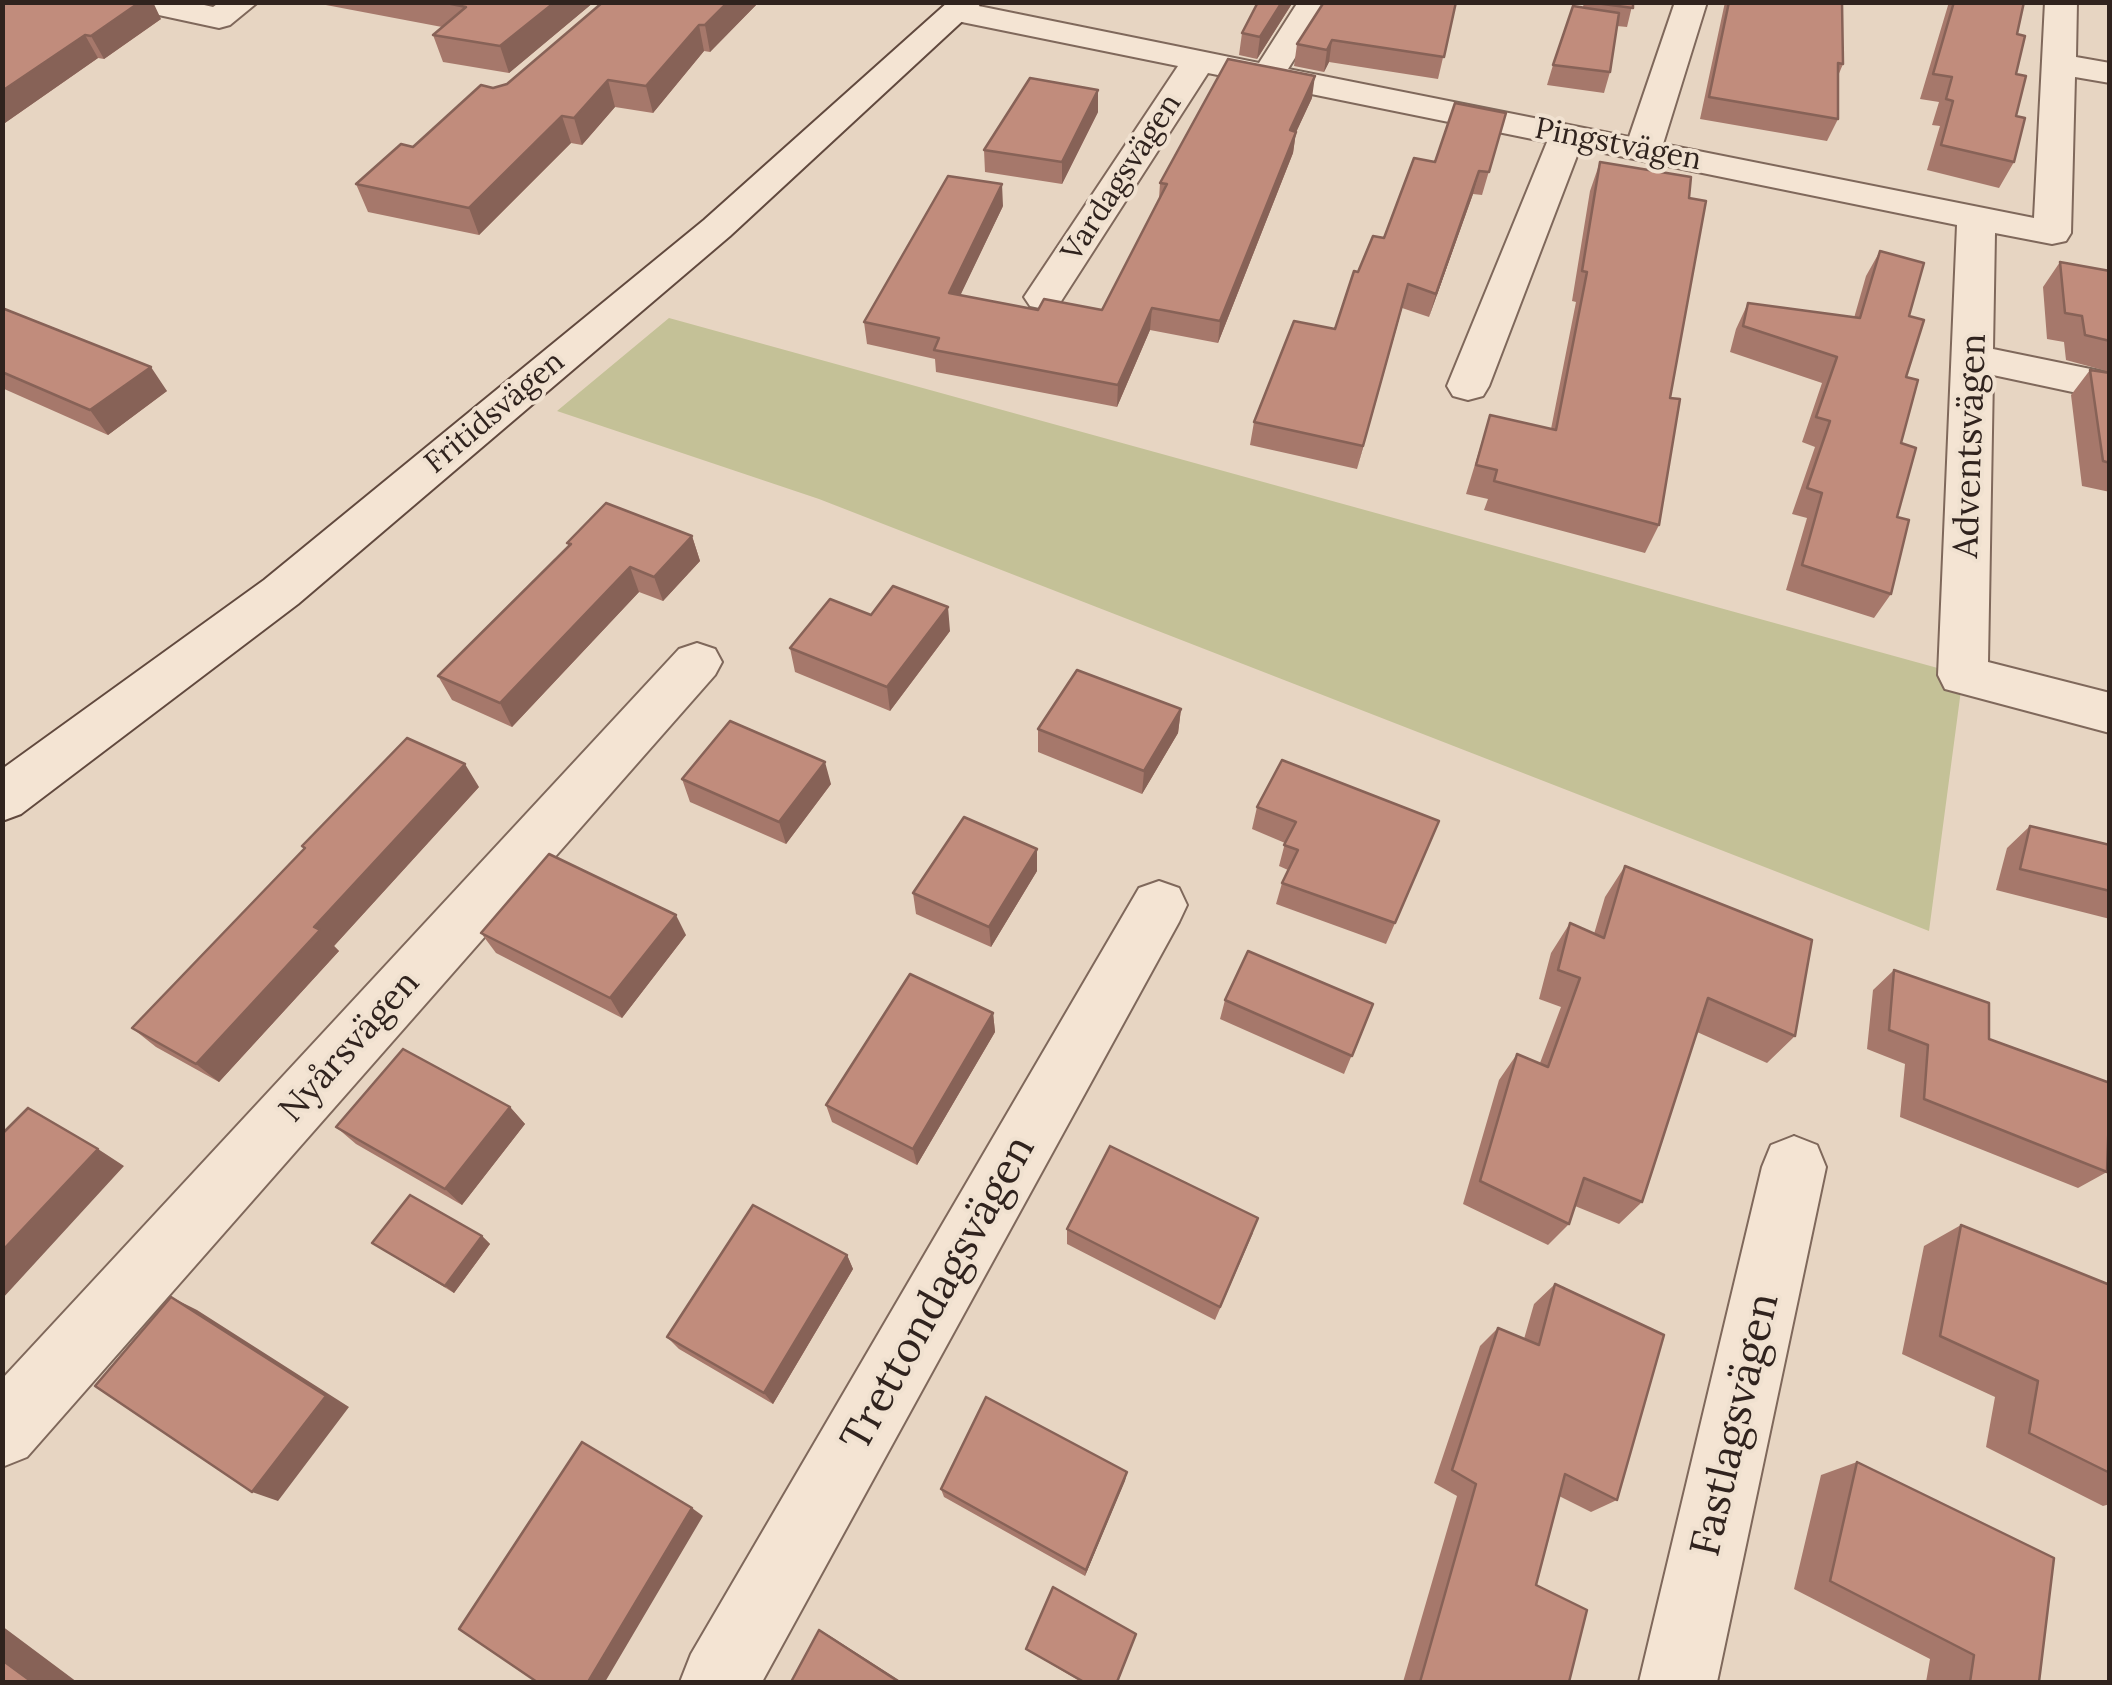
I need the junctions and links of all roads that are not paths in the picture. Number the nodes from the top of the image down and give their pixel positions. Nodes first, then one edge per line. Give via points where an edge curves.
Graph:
1 (142, 2) edge
2 (1314, 2) edge
3 (1691, 2) edge
4 (2062, 2) edge
5 (962, 7) edge
6 (231, 10) edge
7 (1199, 60) junction
8 (2060, 64) junction
9 (2110, 73) edge
10 (1268, 74) junction
11 (1566, 135) junction
12 (1643, 150) junction
13 (1976, 218) junction
14 (1044, 297) edge
15 (1974, 358) junction
16 (1468, 386) dead end
17 (2110, 387) edge
18 (696, 662) dead end
19 (2110, 713) edge
20 (2, 799) edge
21 (1158, 905) dead end
22 (1794, 1167) dead end
23 (2, 1432) edge
24 (720, 1682) edge
25 (1678, 1682) edge

1 - 6 street
2 - 10 street
3 - 12 street
4 - 8 street, Pingstvägen
5 - 7 street, Pingstvägen
5 - 20 street, Fritidsvägen via 717,228 280,592
7 - 10 street, Pingstvägen
7 - 14 street, Vardagsvägen
8 - 9 street
8 - 13 street, Pingstvägen via 2052,233
10 - 11 street, Pingstvägen
11 - 12 street, Pingstvägen
11 - 16 street
12 - 13 street, Pingstvägen
13 - 15 street, Adventsvägen
15 - 17 street
15 - 19 street, Adventsvägen via 1963,675
18 - 23 street, Nyårsvägen
21 - 24 street, Trettondagsvägen
22 - 25 street, Fastlagsvägen

